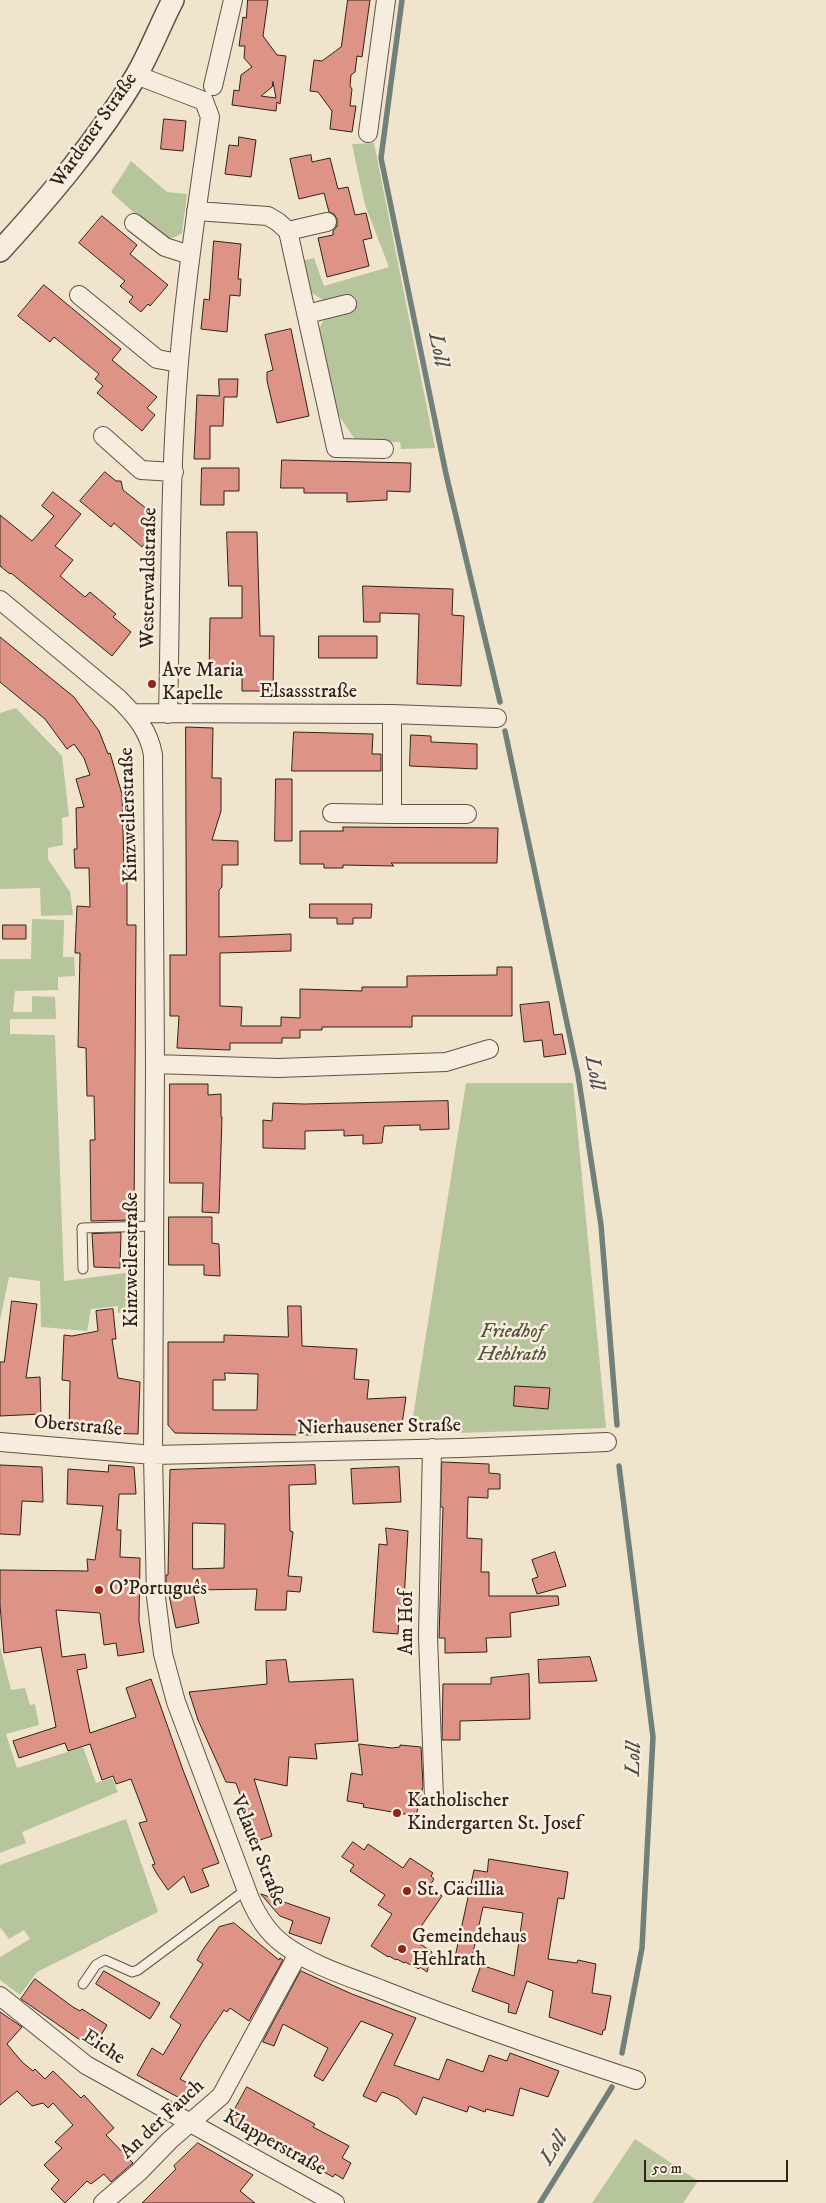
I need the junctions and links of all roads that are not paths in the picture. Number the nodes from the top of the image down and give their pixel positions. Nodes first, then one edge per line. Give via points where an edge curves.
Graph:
1 (173, 0) edge
2 (233, 0) edge
3 (386, 0) edge
4 (136, 75) junction
5 (213, 86) dead end
6 (368, 133) dead end
7 (196, 211) junction
8 (327, 222) dead end
9 (134, 223) dead end
10 (288, 231) junction
11 (0, 251) edge
12 (190, 255) junction
13 (79, 295) dead end
14 (347, 304) dead end
15 (307, 314) junction
16 (179, 363) junction
17 (103, 436) dead end
18 (384, 449) dead end
19 (174, 472) junction
20 (0, 600) edge
21 (134, 713) junction
22 (168, 714) junction
23 (392, 714) junction
24 (497, 718) dead end
25 (332, 813) dead end
26 (392, 814) junction
27 (467, 814) dead end
28 (489, 1049) dead end
29 (155, 1064) junction
30 (154, 1226) junction
31 (83, 1268) dead end
32 (0, 1442) edge
33 (606, 1442) dead end
34 (432, 1448) junction
35 (153, 1455) junction
36 (434, 1798) dead end
37 (247, 1889) junction
38 (298, 1954) junction
39 (83, 1984) dead end
40 (0, 1996) edge
41 (636, 2080) dead end
42 (192, 2123) junction
43 (102, 2203) edge
44 (335, 2203) edge

1 - 4 street, Wardener Straße
2 - 5 street
3 - 6 street
4 - 7 street, Westerwaldstraße via 204,101 208,108 210,117
4 - 11 street, Wardener Straße via 61,183
7 - 10 street via 268,216
7 - 12 street, Westerwaldstraße
8 - 10 street
9 - 12 street via 165,248
10 - 15 street
12 - 16 street, Westerwaldstraße
13 - 16 street via 157,359
14 - 15 street
15 - 18 street via 336,448
16 - 19 street, Westerwaldstraße
17 - 19 street via 141,470
19 - 22 street, Westerwaldstraße
20 - 21 street, Kinzweilerstraße
21 - 22 street, Elsassstraße
21 - 29 street, Kinzweilerstraße via 151,740 152,755
22 - 23 street, Elsassstraße
23 - 24 street, Elsassstraße
23 - 26 street
25 - 26 street
26 - 27 street
28 - 29 street via 446,1062 278,1068
29 - 30 street, Kinzweilerstraße
30 - 31 lane via 82,1228
30 - 35 street, Kinzweilerstraße
32 - 35 street, Oberstraße
33 - 34 street, Nierhausener Straße
34 - 35 street, Nierhausener Straße
34 - 36 street, Am Hof via 428,1637
35 - 37 street, Velauer Straße via 156,1597 163,1654 176,1702
37 - 38 street, Velauer Straße via 258,1915 270,1932
37 - 39 lane via 138,1970 132,1972 105,1960 96,1965
38 - 41 street, Velauer Straße via 421,2005
38 - 42 street, An der Fauch via 221,2096
40 - 42 street, Eiche via 86,2065
42 - 43 street, An der Fauch
42 - 44 street, Klapperstraße

